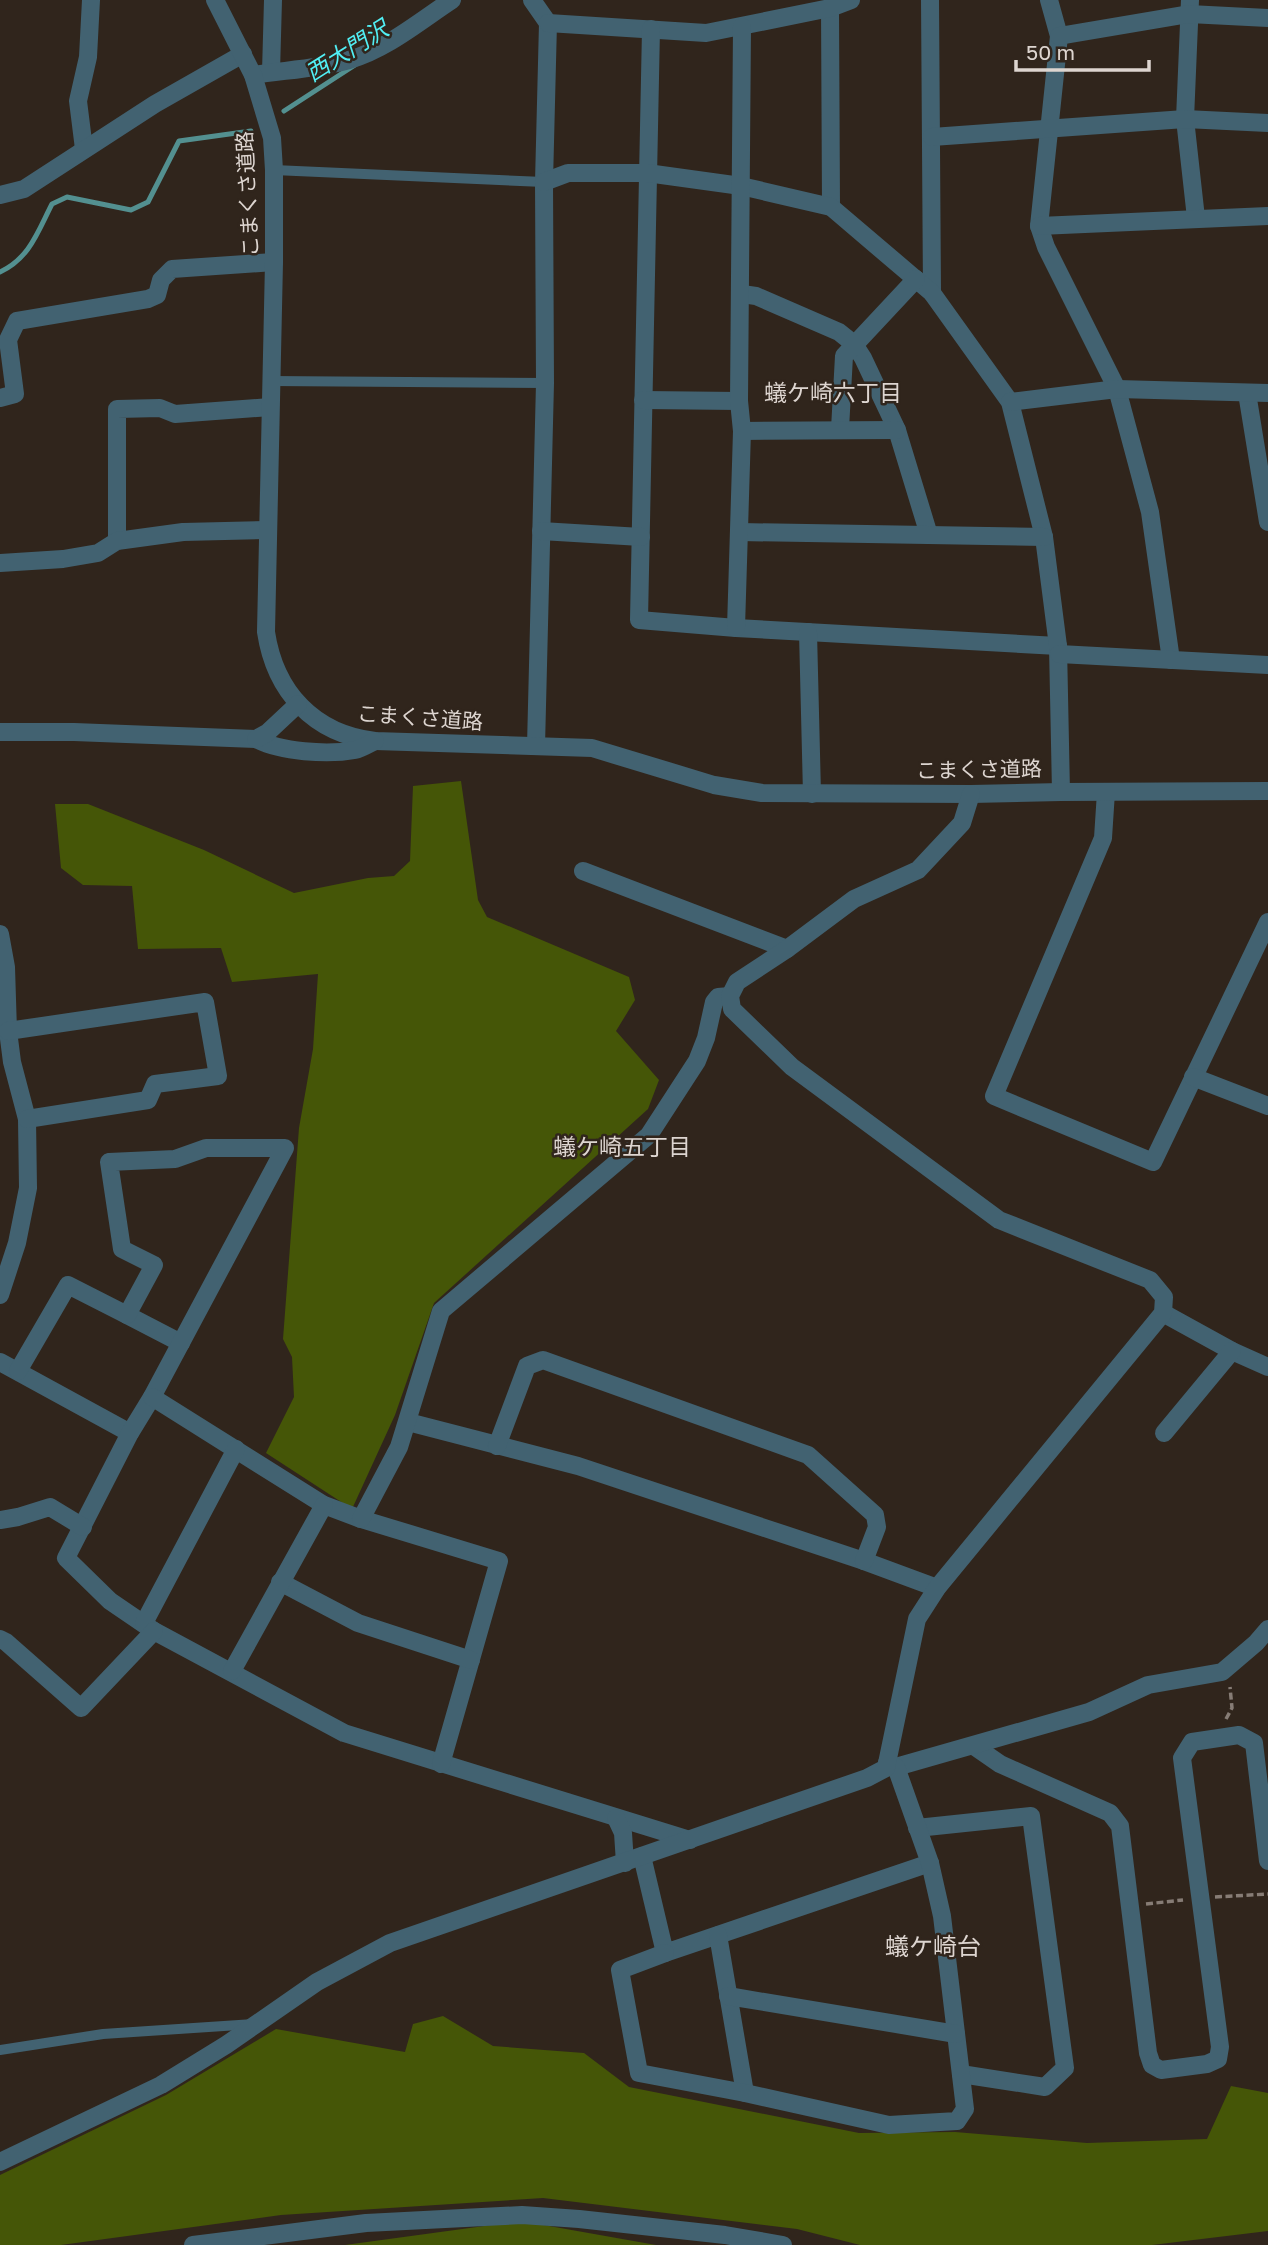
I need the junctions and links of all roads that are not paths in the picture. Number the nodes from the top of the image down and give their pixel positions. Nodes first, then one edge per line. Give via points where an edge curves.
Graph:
1 (91, 0) edge
2 (215, 0) edge
3 (273, 0) edge
4 (452, 0) edge
5 (532, 0) edge
6 (851, 0) edge
7 (930, 0) edge
8 (1049, 0) edge
9 (1189, 7) edge
10 (830, 8) junction
11 (1268, 18) edge
12 (548, 23) junction
13 (742, 27) junction
14 (651, 29) junction
15 (1059, 36) junction
16 (243, 54) junction
17 (271, 72) junction
18 (253, 75) junction
19 (1185, 119) junction
20 (1268, 123) edge
21 (1049, 129) junction
22 (932, 137) junction
23 (84, 149) junction
24 (274, 170) junction
25 (647, 173) junction
26 (544, 181) junction
27 (741, 186) junction
28 (0, 194) edge
29 (831, 207) junction
30 (1268, 216) edge
31 (1196, 218) junction
32 (1039, 226) junction
33 (274, 262) junction
34 (916, 279) junction
35 (932, 293) junction
36 (742, 294) junction
37 (855, 344) junction
38 (270, 381) junction
39 (545, 383) junction
40 (1117, 389) junction
41 (1247, 393) junction
42 (1268, 393) edge
43 (0, 398) edge
44 (643, 400) junction
45 (739, 401) junction
46 (1010, 402) junction
47 (270, 407) junction
48 (840, 429) junction
49 (897, 430) junction
50 (741, 431) junction
51 (1268, 522) edge
52 (267, 530) junction
53 (541, 531) junction
54 (740, 532) junction
55 (929, 535) junction
56 (641, 537) junction
57 (1044, 537) junction
58 (117, 541) junction
59 (0, 563) edge
60 (736, 628) junction
61 (808, 632) junction
62 (1058, 650) junction
63 (1171, 660) junction
64 (1268, 665) edge
65 (298, 704) junction
66 (0, 732) edge
67 (256, 739) junction
68 (375, 741) junction
69 (536, 746) junction
70 (1268, 791) edge
71 (1061, 792) junction
72 (1106, 792) junction
73 (812, 794) junction
74 (971, 794) junction
75 (583, 871) dead end
76 (1268, 922) edge
77 (0, 934) edge
78 (787, 949) junction
79 (730, 996) junction
80 (8, 1031) junction
81 (1193, 1077) junction
82 (1268, 1105) edge
83 (27, 1119) junction
84 (0, 1295) edge
85 (1163, 1313) junction
86 (127, 1315) junction
87 (181, 1343) junction
88 (1232, 1351) junction
89 (0, 1362) edge
90 (1268, 1367) edge
91 (18, 1371) junction
92 (152, 1397) junction
93 (408, 1422) junction
94 (130, 1433) junction
95 (1164, 1433) dead end
96 (497, 1446) junction
97 (236, 1449) junction
98 (324, 1505) junction
99 (361, 1519) junction
100 (0, 1520) edge
101 (83, 1527) junction
102 (864, 1561) junction
103 (280, 1581) junction
104 (937, 1588) junction
105 (149, 1627) junction
106 (1268, 1629) edge
107 (0, 1639) edge
108 (471, 1660) junction
109 (232, 1671) junction
110 (974, 1746) junction
111 (441, 1764) junction
112 (891, 1765) junction
113 (616, 1818) junction
114 (917, 1828) junction
115 (690, 1840) junction
116 (642, 1856) junction
117 (1268, 1861) edge
118 (625, 1863) junction
119 (930, 1863) junction
120 (718, 1935) junction
121 (665, 1953) junction
122 (728, 1996) junction
123 (257, 2024) junction
124 (956, 2034) junction
125 (0, 2050) edge
126 (961, 2074) junction
127 (745, 2093) junction
128 (0, 2162) edge
129 (193, 2245) edge
130 (783, 2245) edge

1 - 23 street via 88,57 78,101
2 - 16 street, こまくさ道路
3 - 17 street
4 - 17 street via 350,60
5 - 12 street
6 - 10 street
7 - 22 street
8 - 15 street
9 - 11 street
9 - 15 street
9 - 19 street
10 - 13 street
10 - 29 street
12 - 14 street
12 - 26 street
13 - 14 street via 706,33
13 - 27 street
14 - 25 street
15 - 21 street
16 - 18 street, こまくさ道路
16 - 23 street
17 - 18 street
18 - 24 street, こまくさ道路 via 272,138
19 - 20 street
19 - 21 street
19 - 31 street
21 - 22 street
21 - 32 street
22 - 35 street
23 - 28 street via 23,190
24 - 26 lane
24 - 33 street, こまくさ道路
25 - 26 street via 568,173
25 - 27 street
25 - 44 street
26 - 39 street
27 - 29 street
27 - 36 street
29 - 34 street
30 - 31 street
31 - 32 street
32 - 40 street
33 - 38 street, こまくさ道路
33 - 43 street via 172,270 161,280 158,295 148,299 18,321 8,340 15,394
34 - 35 street
34 - 37 street
35 - 46 street
36 - 37 street via 839,332
36 - 45 street
37 - 48 street via 844,356
37 - 49 street
38 - 39 lane
38 - 47 street, こまくさ道路
39 - 53 street
40 - 41 street
40 - 46 street
40 - 63 street via 1150,512
41 - 42 street
41 - 51 street
44 - 45 street
44 - 56 street
45 - 50 street
46 - 57 street
47 - 52 street, こまくさ道路
47 - 58 street via 175,414 160,408 117,409
48 - 49 street
48 - 50 street
49 - 55 street
50 - 54 street
52 - 58 street via 183,532
52 - 65 street, こまくさ道路 via 268,649
53 - 56 street
53 - 69 street
54 - 55 street
54 - 60 street
55 - 57 street
56 - 60 street via 639,620
57 - 62 street
58 - 59 street via 98,553
60 - 61 street
61 - 62 street
61 - 73 street
62 - 63 street
62 - 71 street
63 - 64 street
65 - 67 street
65 - 68 street, こまくさ道路 via 313,719 344,735
66 - 67 street
67 - 68 street via 286,750 356,750
68 - 69 street, こまくさ道路
69 - 73 street, こまくさ道路 via 592,748 714,785 762,793
70 - 72 street, こまくさ道路
71 - 72 street, こまくさ道路
71 - 74 street, こまくさ道路
72 - 81 street via 1103,838 994,1096 1153,1162
73 - 74 street, こまくさ道路
74 - 78 street via 962,822 918,870 854,899
75 - 78 street
76 - 81 street
77 - 80 street
78 - 79 street via 737,982
79 - 85 street via 732,1009 792,1067 999,1220 1150,1280 1164,1297
79 - 93 street via 714,1003 697,1061 649,1135 441,1311
80 - 83 street
80 - 83 street via 205,1002 218,1076 156,1084 148,1100
81 - 82 street
83 - 84 street via 28,1188
85 - 88 street
85 - 104 street
86 - 87 street
86 - 87 street via 154,1265 122,1249 109,1162 175,1159 206,1148 285,1148
86 - 91 street via 68,1285
87 - 92 street
88 - 90 street
88 - 95 street
89 - 91 street
91 - 94 street
92 - 94 street
92 - 97 street
93 - 96 street
93 - 99 street
94 - 101 street
96 - 102 street via 578,1466
96 - 102 street via 527,1366 543,1360 808,1455 875,1515 877,1527
97 - 98 street
97 - 105 street
98 - 99 street
98 - 103 street
99 - 108 street via 499,1562
100 - 101 street via 50,1507
101 - 105 street via 66,1558 110,1601
102 - 104 street
103 - 108 street via 358,1623
103 - 109 street
104 - 112 street via 918,1619
105 - 107 street via 81,1708
105 - 109 street
106 - 110 street via 1222,1672 1148,1685 1089,1712
108 - 111 street
109 - 111 street via 344,1733
110 - 112 street
110 - 117 street via 1000,1763 1110,1813 1120,1826 1148,2053 1152,2065 1161,2070 1207,2064 1218,2059 1220,2047 1182,1758 1192,1742 1239,1735 1254,1743
111 - 113 street
112 - 114 street
112 - 115 street via 867,1778
113 - 115 street
113 - 118 street via 623,1833
114 - 119 street
114 - 126 street via 1031,1816 1065,2068 1045,2087
115 - 116 street
116 - 118 street
116 - 121 street
118 - 123 street via 390,1943 317,1982
119 - 120 street
119 - 124 street via 942,1916
120 - 121 street
120 - 122 street
121 - 127 street via 620,1970 639,2073
122 - 124 street
122 - 127 street
123 - 125 lane via 103,2034
123 - 128 street via 161,2085
124 - 126 street
126 - 127 street via 965,2109 957,2121 889,2125
129 - 130 street via 366,2222 522,2215

